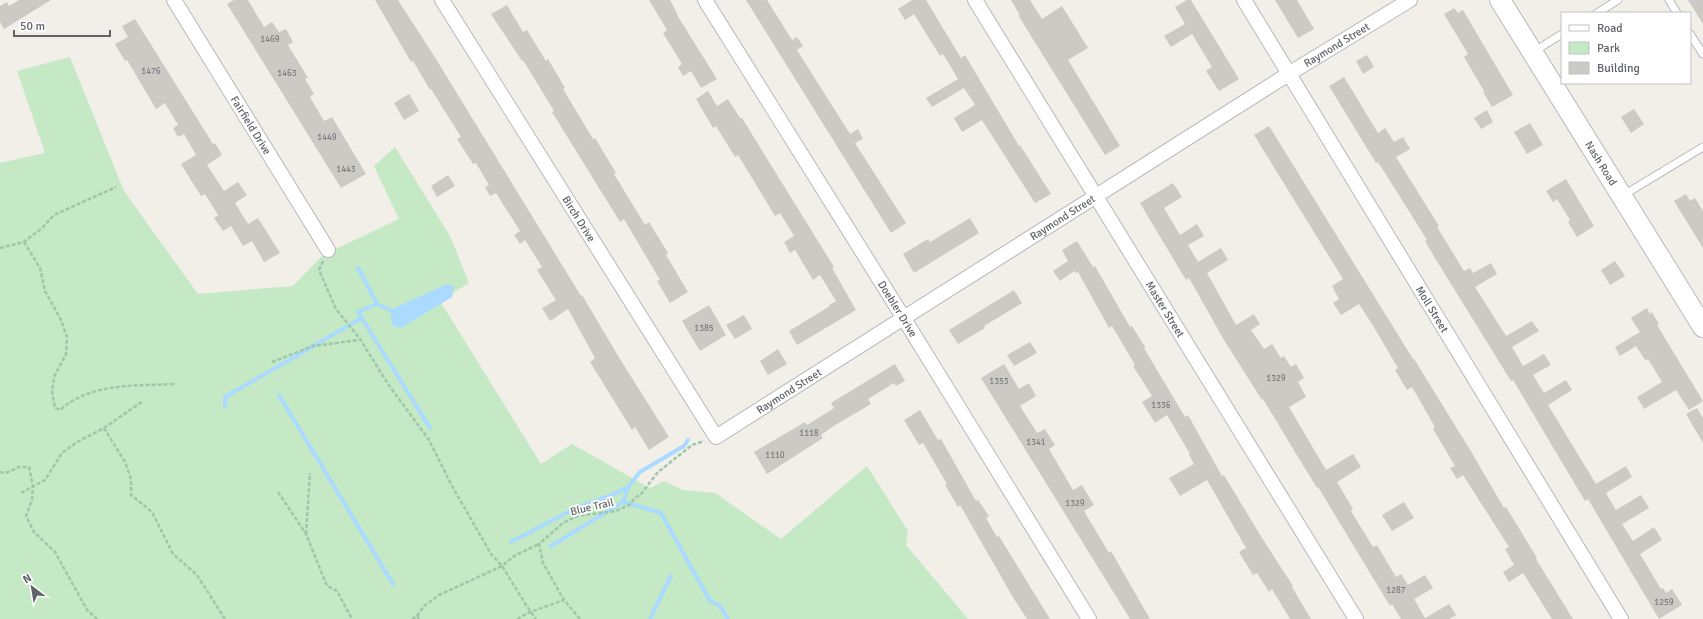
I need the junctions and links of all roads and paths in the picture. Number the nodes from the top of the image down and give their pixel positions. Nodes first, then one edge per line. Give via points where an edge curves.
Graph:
1 (174, 0) edge
2 (442, 0) edge
3 (705, 0) edge
4 (975, 0) edge
5 (1244, 0) edge
6 (1410, 0) edge
7 (1500, 0) edge
8 (1618, 0) edge
9 (1669, 0) edge
10 (1599, 12) edge
11 (1676, 12) edge
12 (1561, 35) edge
13 (1691, 36) edge
14 (1533, 52) junction
15 (1703, 54) edge
16 (1290, 73) junction
17 (1703, 146) edge
18 (116, 187) dead end
19 (1095, 196) junction
20 (1622, 196) junction
21 (24, 242) junction
22 (0, 248) edge
23 (328, 250) joint
24 (903, 317) junction
25 (1703, 327) edge
26 (360, 340) junction
27 (272, 362) dead end
28 (176, 384) dead end
29 (143, 401) dead end
30 (104, 428) junction
31 (716, 437) junction
32 (0, 472) edge
33 (310, 473) dead end
34 (33, 486) junction
35 (278, 492) dead end
36 (21, 493) dead end
37 (306, 534) junction
38 (539, 544) junction
39 (502, 566) junction
40 (564, 600) junction
41 (530, 612) junction
42 (418, 618) edge
43 (97, 619) edge
44 (225, 619) edge
45 (352, 619) edge
46 (412, 619) edge
47 (517, 619) edge
48 (536, 619) edge
49 (580, 619) edge
50 (1089, 619) edge
51 (1356, 619) edge
52 (1621, 619) edge

1 - 23 street, Fairfield Drive
2 - 31 street, Birch Drive
3 - 24 street, Doebler Drive
4 - 19 street, Master Street
5 - 16 street, Moll Street
6 - 16 street, Raymond Street
7 - 14 main road, Nash Road
8 - 10 lane
9 - 11 lane
12 - 14 lane
13 - 15 lane
14 - 20 main road, Nash Road
16 - 19 street, Raymond Street
16 - 52 street, Moll Street
17 - 20 lane
18 - 21 path via 54,215
19 - 24 street, Raymond Street
19 - 51 street, Master Street
20 - 25 main road, Nash Road
21 - 22 path
21 - 28 path via 40,268 45,291 67,337 66,354 54,377 52,392 55,408 60,410 70,401 88,392
23 - 26 path via 319,270 336,309
24 - 31 street, Raymond Street
24 - 50 street, Doebler Drive
26 - 27 path via 313,346
26 - 39 path via 396,396 429,440 491,554
29 - 30 path
30 - 34 path via 62,453 45,480
30 - 44 path via 125,462 131,478 131,496 152,512 173,554 197,575
31 - 38 path, Blue Trail via 692,445 658,472 642,494 629,505 616,510 577,516 563,522
32 - 34 path via 6,473 29,466
33 - 37 path
34 - 36 path
34 - 43 path via 32,500 26,516 34,532 55,552 87,610
35 - 37 path
37 - 45 path via 328,586 337,591
38 - 39 path, Blue Trail via 514,556
38 - 40 path via 543,563
39 - 41 path
39 - 42 path, Blue Trail via 439,595 424,606
40 - 41 path
40 - 49 path
41 - 47 path
41 - 48 path
42 - 46 path, Blue Trail

